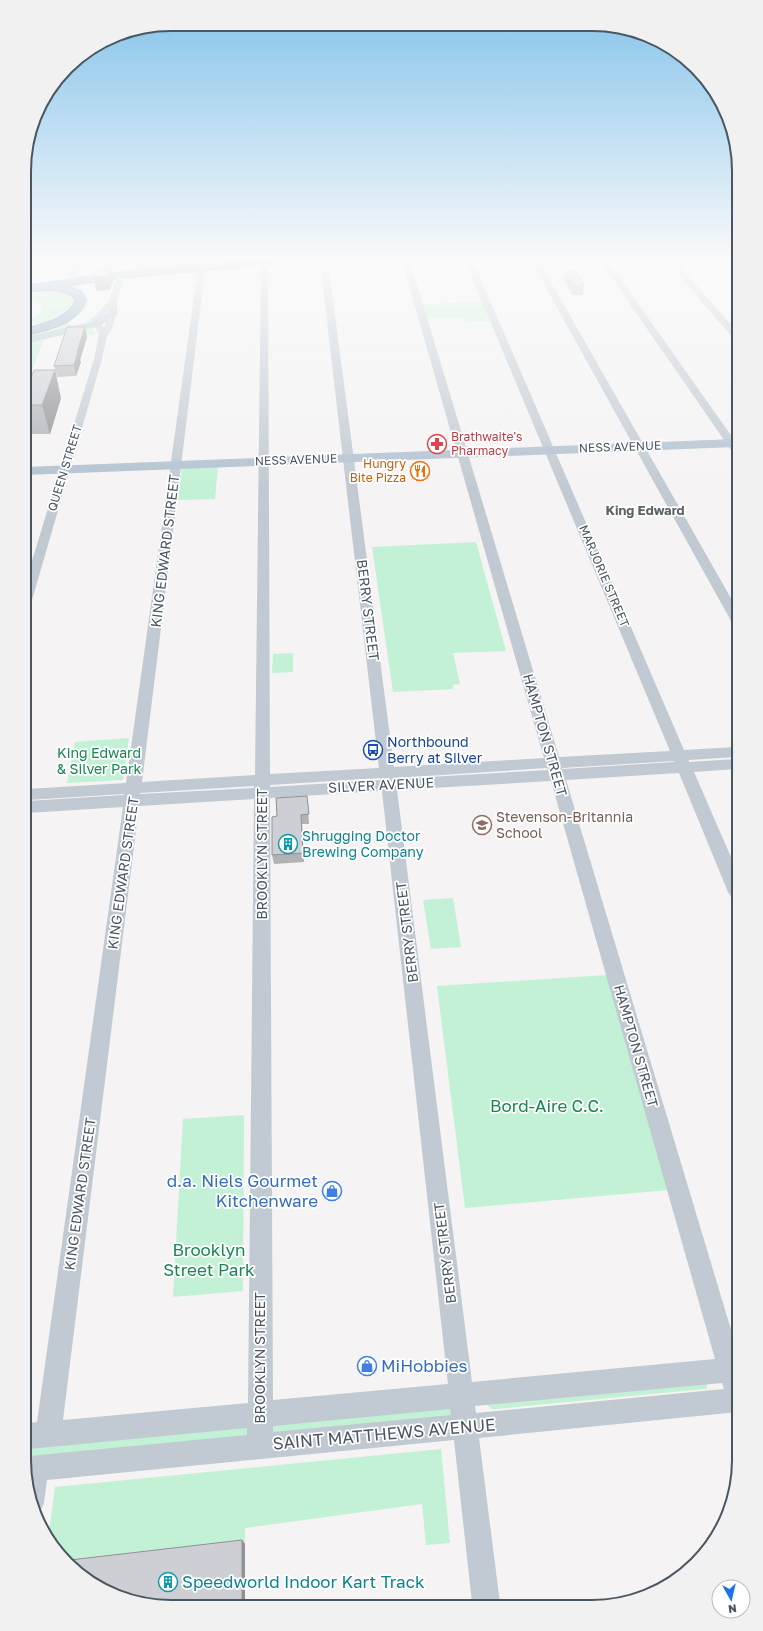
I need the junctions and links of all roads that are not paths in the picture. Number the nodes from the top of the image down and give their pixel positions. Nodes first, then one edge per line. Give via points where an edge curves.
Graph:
1 (103, 337) edge
2 (193, 337) edge
3 (267, 337) edge
4 (333, 337) edge
5 (428, 337) edge
6 (502, 337) edge
7 (578, 337) edge
8 (658, 337) edge
9 (732, 441) edge
10 (732, 442) edge
11 (638, 444) junction
12 (549, 448) junction
13 (461, 451) junction
14 (348, 456) junction
15 (263, 459) junction
16 (177, 462) junction
17 (31, 464) edge
18 (66, 466) junction
19 (31, 470) edge
20 (31, 583) edge
21 (732, 612) edge
22 (732, 753) edge
23 (682, 761) junction
24 (732, 764) edge
25 (555, 769) junction
26 (389, 779) junction
27 (262, 786) junction
28 (31, 794) edge
29 (133, 794) junction
30 (31, 807) edge
31 (732, 880) edge
32 (732, 1359) edge
33 (732, 1369) edge
34 (462, 1395) junction
35 (732, 1401) edge
36 (260, 1414) junction
37 (466, 1427) junction
38 (39, 1435) edge
39 (260, 1446) junction
40 (33, 1468) edge
41 (32, 1480) edge
42 (486, 1600) edge

1 - 18 street, QUEEN STREET
2 - 16 street, KING EDWARD STREET
3 - 15 street, BROOKLYN STREET
4 - 14 street, BERRY STREET
5 - 13 street, HAMPTON STREET
6 - 12 street, MARJORIE STREET
7 - 11 street
8 - 9 street
10 - 11 main road, NESS AVENUE
11 - 12 main road, NESS AVENUE
11 - 21 street
12 - 13 main road, NESS AVENUE
12 - 23 street, MARJORIE STREET
13 - 14 main road, NESS AVENUE
13 - 25 street, HAMPTON STREET
14 - 15 main road, NESS AVENUE
14 - 26 street, BERRY STREET
15 - 16 main road, NESS AVENUE
15 - 27 street, BROOKLYN STREET
16 - 18 main road, NESS AVENUE
16 - 29 street, KING EDWARD STREET
17 - 18 main road, NESS AVENUE
18 - 19 main road, NESS AVENUE
18 - 20 street, QUEEN STREET
22 - 23 street, SILVER AVENUE
23 - 24 street, SILVER AVENUE
23 - 25 street, SILVER AVENUE
23 - 31 street, MARJORIE STREET
25 - 26 street, SILVER AVENUE
25 - 32 street, HAMPTON STREET
26 - 27 street, SILVER AVENUE
26 - 34 street, BERRY STREET
27 - 29 street, SILVER AVENUE
27 - 36 street, BROOKLYN STREET
28 - 29 street, SILVER AVENUE
29 - 30 street, SILVER AVENUE
29 - 38 street, KING EDWARD STREET
33 - 34 street, SAINT MATTHEWS AVENUE
34 - 36 street, SAINT MATTHEWS AVENUE
34 - 37 street, BERRY STREET
35 - 37 street, SAINT MATTHEWS AVENUE
36 - 38 street, SAINT MATTHEWS AVENUE
36 - 39 street, BROOKLYN STREET
37 - 39 street, SAINT MATTHEWS AVENUE
37 - 42 street, BERRY STREET
39 - 40 street, SAINT MATTHEWS AVENUE
40 - 41 street

